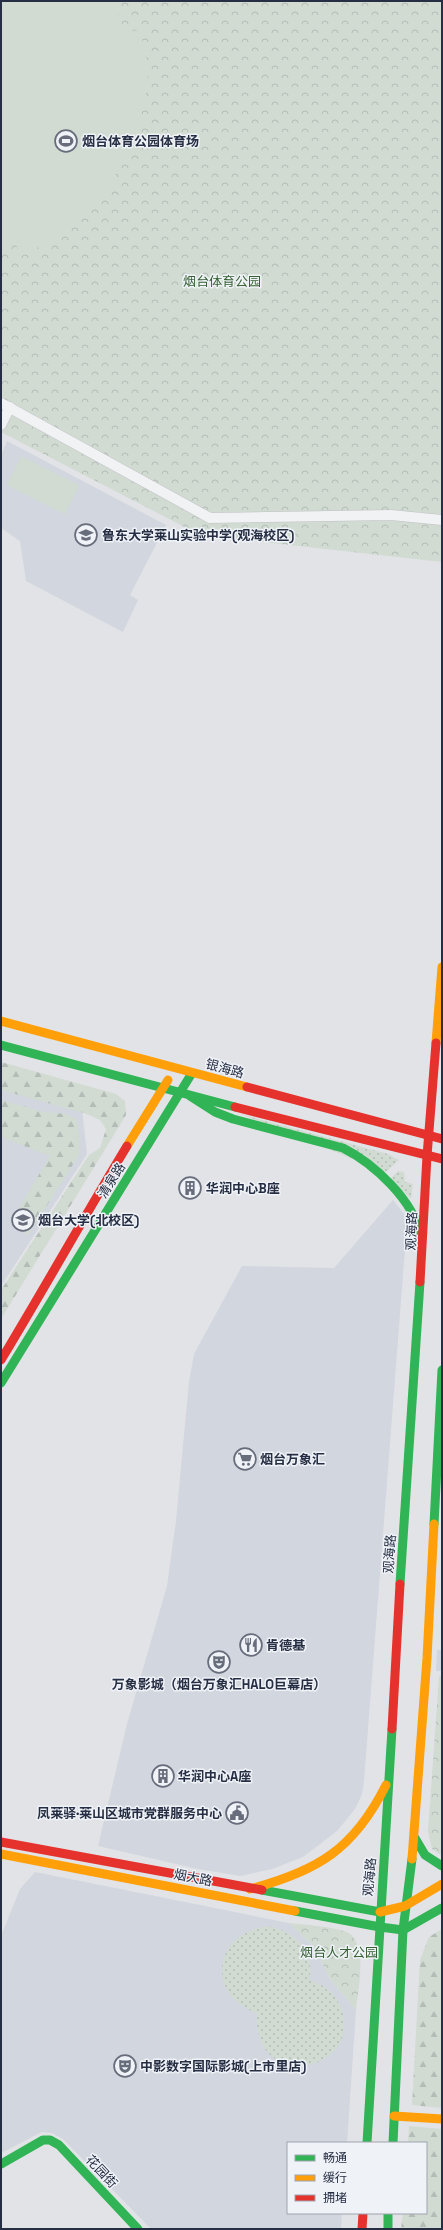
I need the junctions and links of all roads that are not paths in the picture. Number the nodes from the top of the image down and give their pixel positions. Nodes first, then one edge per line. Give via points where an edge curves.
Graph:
1 (5, 405) edge
2 (1, 425) edge
3 (442, 520) edge
4 (442, 967) edge
5 (1, 1021) edge
6 (1, 1045) edge
7 (174, 1069) junction
8 (192, 1073) junction
9 (164, 1088) junction
10 (181, 1093) junction
11 (190, 1096) junction
12 (430, 1136) junction
13 (442, 1139) edge
14 (427, 1156) junction
15 (442, 1159) edge
16 (423, 1252) junction
17 (1, 1360) edge
18 (442, 1370) edge
19 (1, 1383) edge
20 (391, 1773) junction
21 (415, 1838) junction
22 (1, 1842) edge
23 (1, 1854) edge
24 (442, 1866) edge
25 (442, 1884) edge
26 (250, 1889) junction
27 (405, 1906) junction
28 (442, 1908) edge
29 (380, 1912) junction
30 (380, 1927) junction
31 (403, 1930) junction
32 (394, 2116) junction
33 (442, 2119) edge
34 (367, 2142) edge
35 (393, 2142) edge
36 (1, 2164) edge
37 (363, 2214) edge
38 (388, 2214) edge
39 (138, 2229) edge
40 (362, 2229) edge
41 (388, 2229) edge

1 - 2 street
1 - 3 street via 210,518 391,515
4 - 12 main road, 观海路
5 - 7 main road, 银海路
6 - 9 main road
7 - 8 main road, 银海路
7 - 9 main road, 清泉路
8 - 10 main road, 清泉路
8 - 12 main road, 银海路
9 - 10 main road
9 - 17 main road, 清泉路 via 75,1231 50,1280
10 - 11 main road
10 - 19 main road, 清泉路
11 - 14 main road
11 - 16 main road via 215,1112 233,1119 343,1148 358,1155 412,1211
12 - 13 main road, 银海路
12 - 14 main road, 观海路
14 - 15 main road
14 - 16 main road, 观海路
16 - 20 main road, 观海路 via 394,1674
18 - 21 main road
20 - 26 main road via 365,1825 332,1855 305,1871 277,1883
20 - 29 main road, 观海路
21 - 24 main road via 418,1847 426,1856
21 - 27 main road
22 - 26 main road, 烟大路
23 - 30 main road, 烟大路
25 - 27 main road
26 - 29 main road, 烟大路
27 - 29 main road
27 - 31 main road
28 - 31 main road
29 - 30 main road, 观海路
30 - 31 main road, 烟大路
30 - 34 main road, 观海路
31 - 32 main road
32 - 33 main road
32 - 35 main road
36 - 39 main road, 花园街 via 42,2140 50,2140 59,2145
37 - 40 main road
38 - 41 main road

